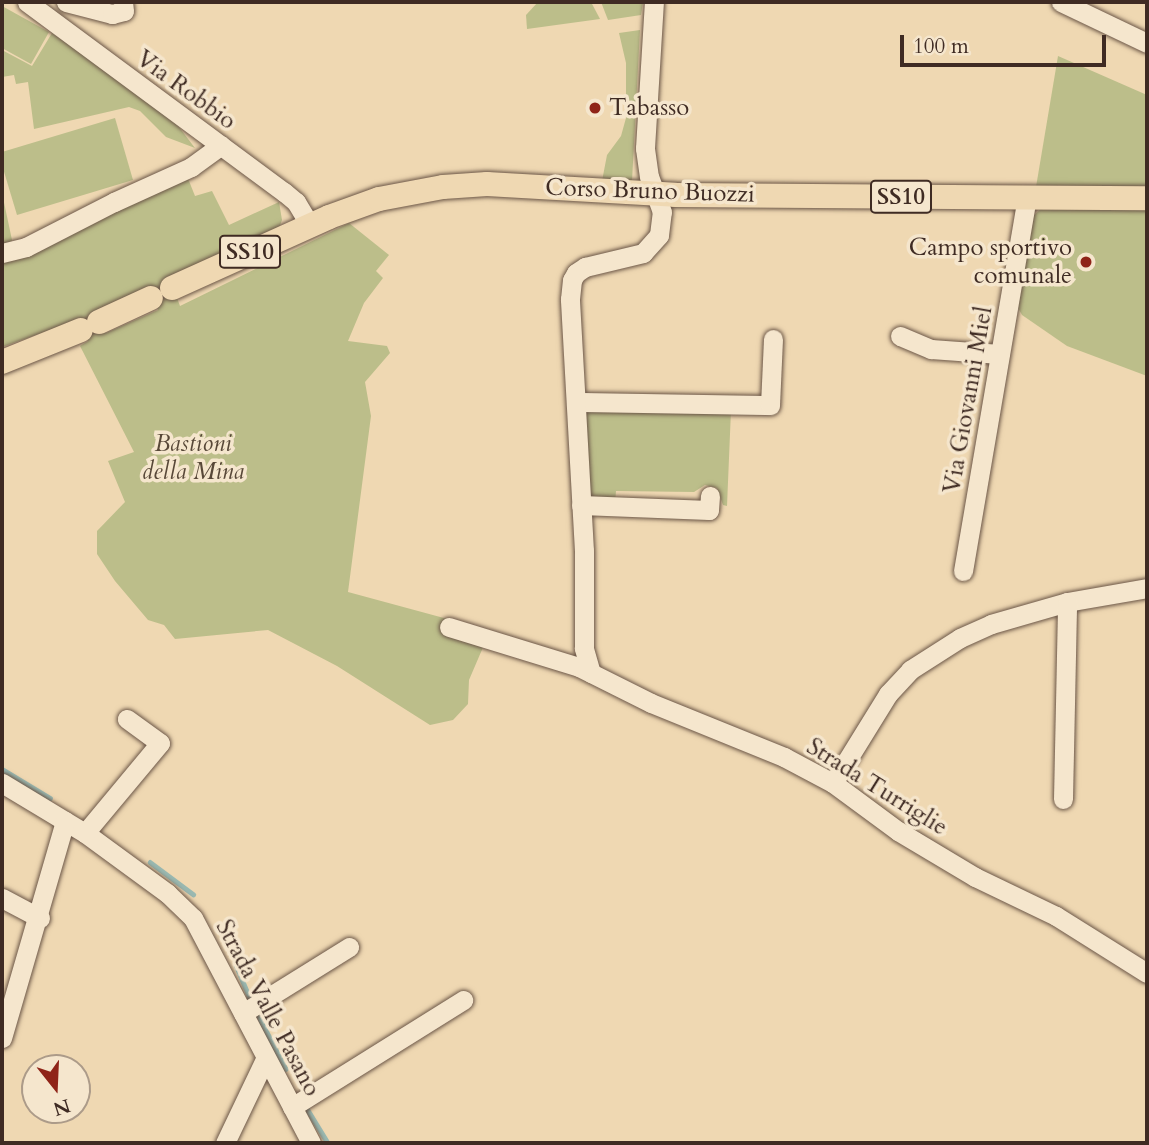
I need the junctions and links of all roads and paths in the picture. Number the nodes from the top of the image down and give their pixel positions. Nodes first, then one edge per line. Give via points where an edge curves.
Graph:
1 (27, 2) edge
2 (66, 2) edge
3 (654, 2) edge
4 (1061, 2) edge
5 (124, 6) edge
6 (1146, 37) edge
7 (221, 145) junction
8 (655, 195) junction
9 (1027, 197) junction
10 (1147, 198) edge
11 (310, 225) junction
12 (2, 253) edge
13 (900, 336) dead end
14 (773, 339) dead end
15 (1000, 354) junction
16 (2, 362) edge
17 (576, 402) junction
18 (582, 505) junction
19 (714, 506) dead end
20 (963, 570) dead end
21 (1147, 588) edge
22 (1068, 601) junction
23 (449, 627) dead end
24 (591, 673) junction
25 (127, 719) dead end
26 (2, 783) edge
27 (833, 783) junction
28 (1063, 799) dead end
29 (65, 821) junction
30 (85, 833) junction
31 (2, 898) edge
32 (40, 918) junction
33 (349, 947) dead end
34 (1147, 972) edge
35 (463, 1000) dead end
36 (250, 1009) junction
37 (2, 1038) edge
38 (265, 1059) junction
39 (292, 1107) junction
40 (225, 1143) edge
41 (311, 1143) edge

1 - 7 street, Via Robbio
2 - 5 street via 112,14
3 - 8 street via 645,148
4 - 6 street
7 - 11 street, Via Robbio via 290,197
7 - 12 street via 191,167 26,247
8 - 9 main road, Corso Bruno Buozzi / SS10
8 - 11 main road, Corso Bruno Buozzi / SS10 via 487,184 443,187 379,199
8 - 17 street via 662,212 654,244 643,253 585,267 572,280
9 - 10 main road, Corso Bruno Buozzi / SS10
9 - 15 street, Via Giovanni Miel
11 - 16 main road, Corso Bruno Buozzi / SS10
13 - 15 street via 931,349
14 - 17 street via 770,405
15 - 20 street, Via Giovanni Miel
17 - 18 street
18 - 19 street
18 - 24 street via 584,648
21 - 22 street
22 - 27 street via 991,624 910,670 868,723
22 - 28 street
23 - 24 street, Strada Turriglie
24 - 27 street, Strada Turriglie
25 - 30 street via 160,743
26 - 29 street, Strada Valle Pasano
27 - 34 street, Strada Turriglie via 898,831 975,877 1056,916
29 - 30 street, Strada Valle Pasano
29 - 32 street
30 - 36 street, Strada Valle Pasano via 167,893 193,918
31 - 32 street
32 - 37 street
33 - 36 street
35 - 39 street
36 - 38 street, Strada Valle Pasano
38 - 39 street, Strada Valle Pasano
38 - 40 street
39 - 41 street, Strada Valle Pasano

